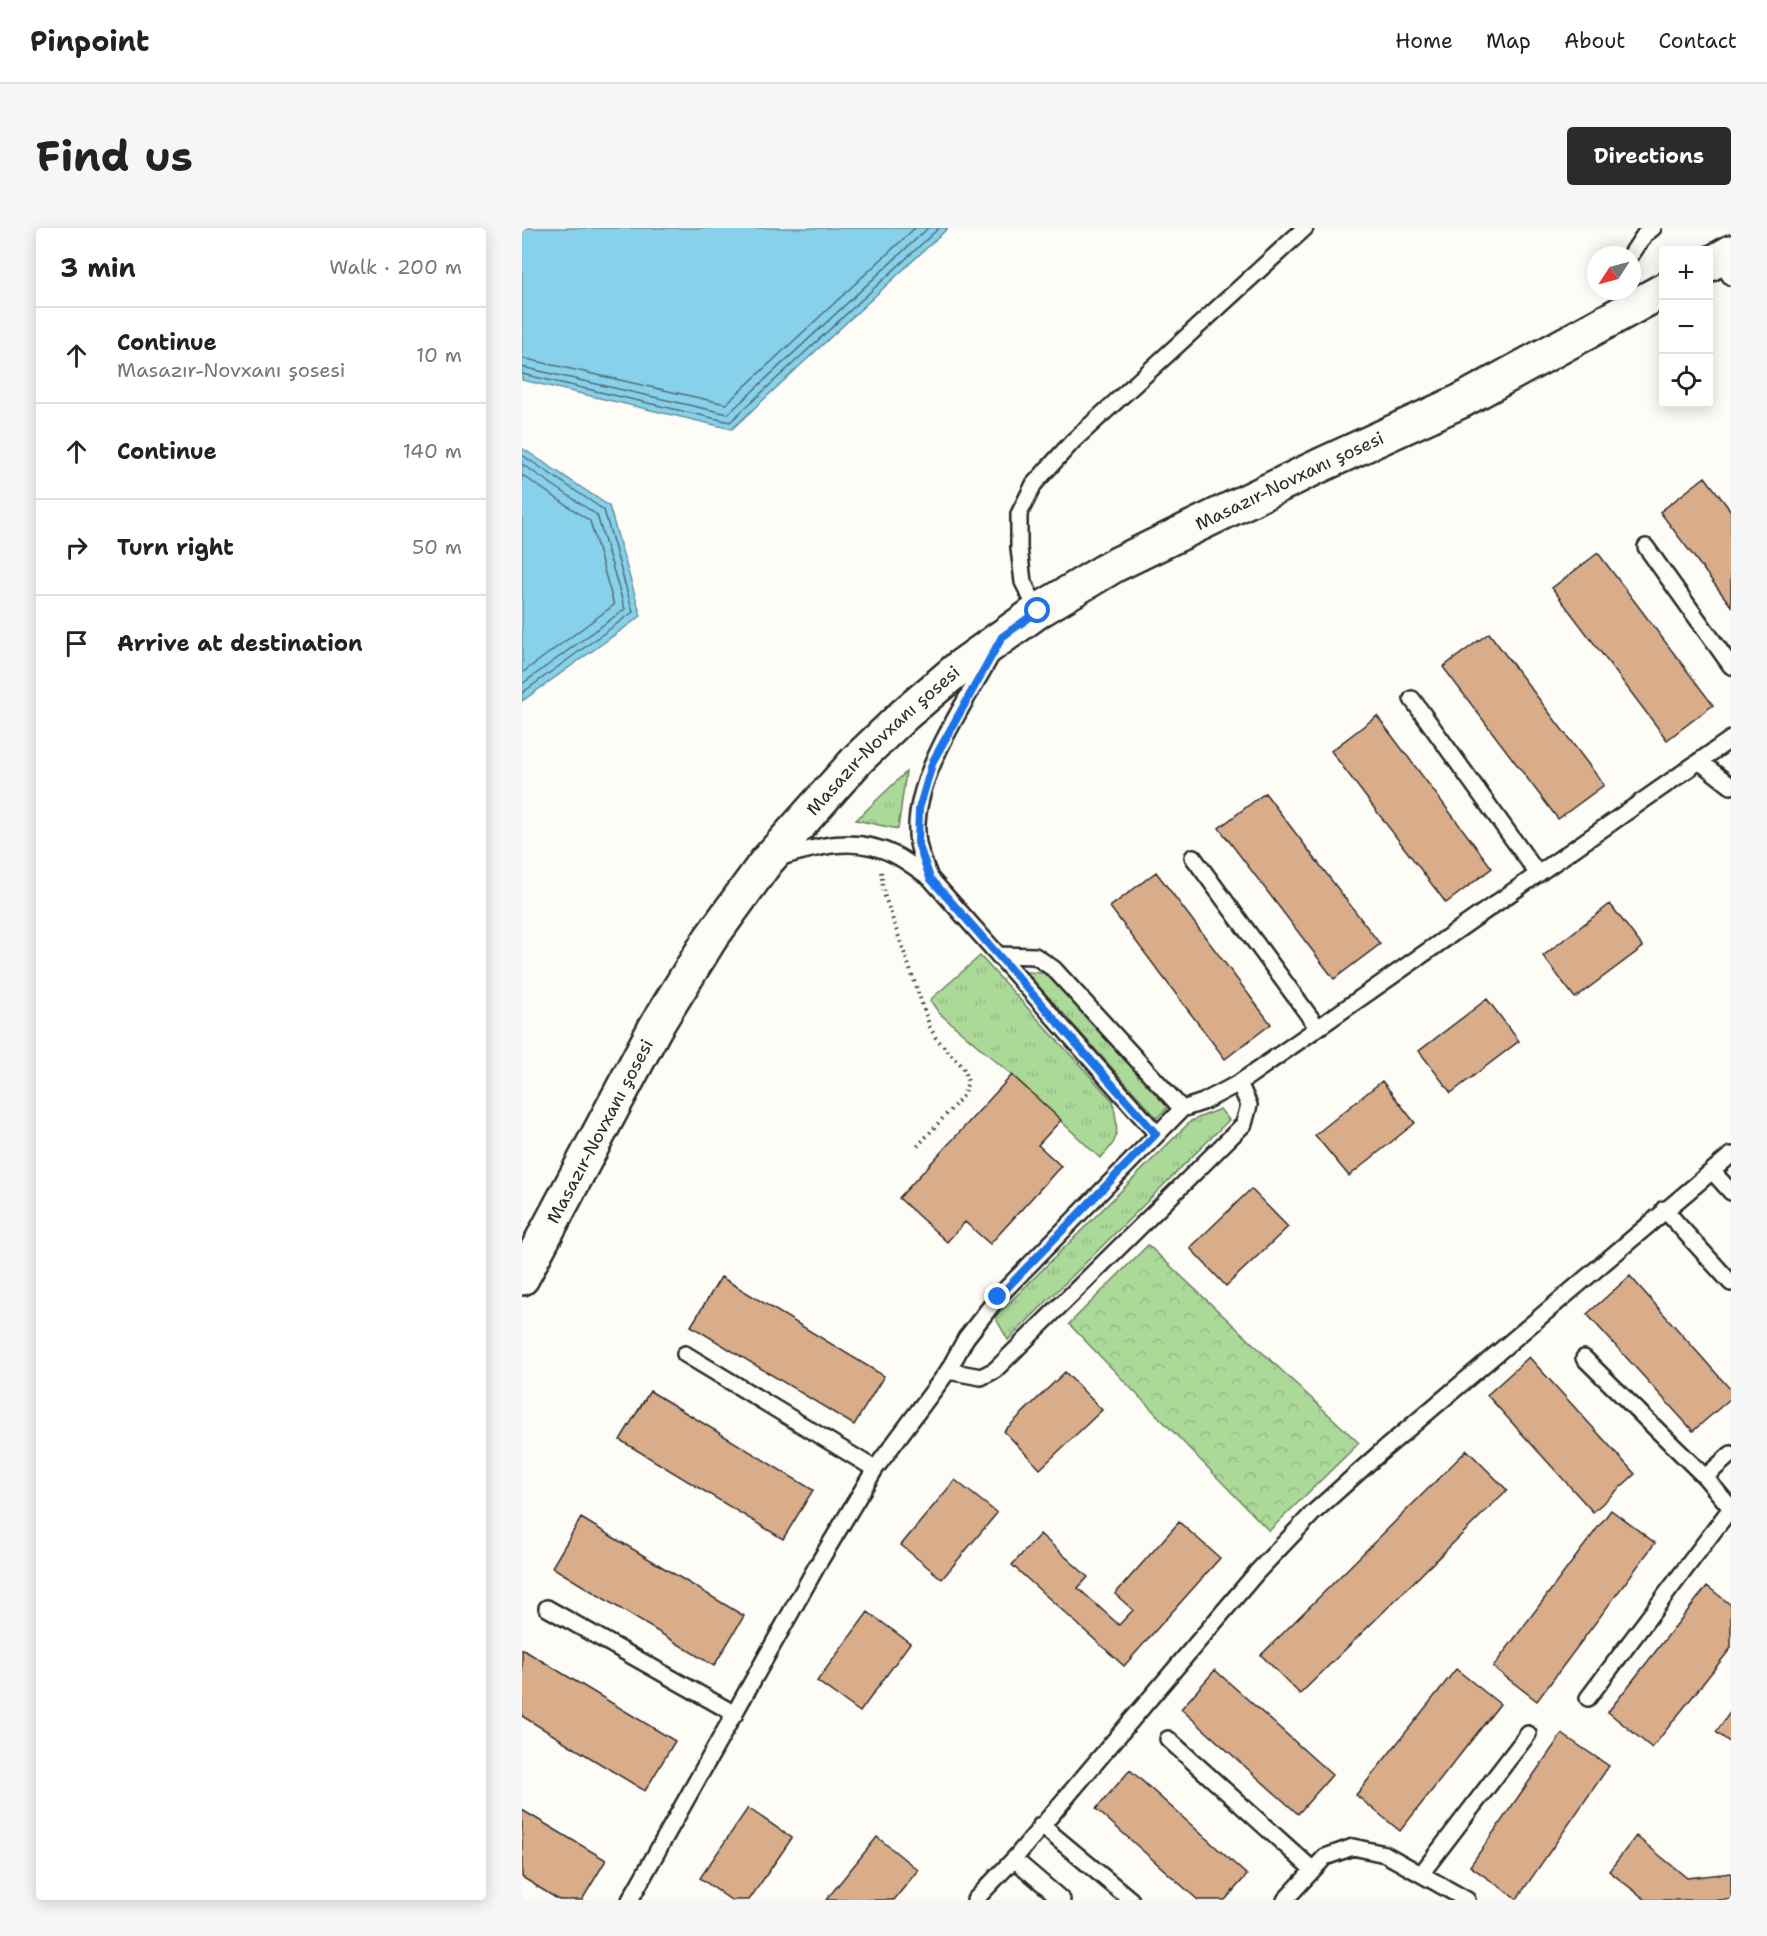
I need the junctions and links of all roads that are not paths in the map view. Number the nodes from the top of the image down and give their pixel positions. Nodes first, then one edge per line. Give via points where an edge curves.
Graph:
1 (1305, 228) edge
2 (1653, 228) edge
3 (1637, 246) edge
4 (1659, 292) edge
5 (1624, 302) edge
6 (1646, 547) dead end
7 (1038, 611) junction
8 (1002, 637) junction
9 (1731, 666) edge
10 (1412, 699) dead end
11 (1731, 739) edge
12 (1699, 761) junction
13 (1731, 786) edge
14 (1193, 857) dead end
15 (766, 862) junction
16 (1538, 874) junction
17 (930, 878) junction
18 (998, 955) junction
19 (1318, 1028) junction
20 (1239, 1083) junction
21 (1182, 1109) junction
22 (1156, 1134) junction
23 (1731, 1155) edge
24 (1713, 1172) junction
25 (1731, 1192) edge
26 (1664, 1209) junction
27 (522, 1278) edge
28 (1731, 1283) edge
29 (685, 1354) dead end
30 (1584, 1358) dead end
31 (948, 1371) junction
32 (1731, 1454) edge
33 (875, 1469) junction
34 (1705, 1477) junction
35 (1731, 1508) edge
36 (547, 1608) dead end
37 (1588, 1698) dead end
38 (735, 1714) junction
39 (1528, 1734) dead end
40 (1168, 1739) dead end
41 (1041, 1825) junction
42 (1014, 1859) junction
43 (1313, 1870) junction
44 (1421, 1874) junction
45 (630, 1900) edge
46 (975, 1900) edge
47 (1062, 1900) edge
48 (1131, 1900) edge
49 (1285, 1900) edge
50 (1467, 1900) edge

1 - 7 lane via 1073,441 1034,484 1019,514 1019,548 1023,582
2 - 3 lane
4 - 5 main road, Masazır-Novxanı şosesi
5 - 7 main road, Masazır-Novxanı şosesi via 1461,401 1113,566
6 - 9 lane
7 - 8 main road, Masazır-Novxanı şosesi
8 - 15 main road, Masazır-Novxanı şosesi via 904,715 858,759
8 - 17 lane via 933,761 919,809 918,843
10 - 16 lane
11 - 12 lane
12 - 13 lane
12 - 16 lane
14 - 19 lane
15 - 17 lane via 820,845 860,844 894,855
15 - 27 main road, Masazır-Novxanı şosesi via 710,939 655,1028
16 - 19 lane
17 - 18 lane
18 - 21 lane via 1035,956 1054,969
18 - 22 lane
19 - 20 lane
20 - 21 lane
20 - 31 lane via 1249,1105 1244,1124 1236,1132 995,1370 981,1377
21 - 22 lane
22 - 31 lane via 998,1297 966,1338
23 - 24 lane
24 - 25 lane
24 - 26 lane
26 - 28 lane
26 - 41 lane via 1313,1513 1257,1572
29 - 33 lane
30 - 34 lane
31 - 33 lane
32 - 34 lane
33 - 38 lane
34 - 35 lane
35 - 37 lane
36 - 38 lane
38 - 45 lane
39 - 44 lane
40 - 43 lane
41 - 42 lane
41 - 48 lane
42 - 46 lane
42 - 47 lane
43 - 44 lane via 1325,1857 1353,1847 1385,1854
43 - 49 lane
44 - 50 lane

